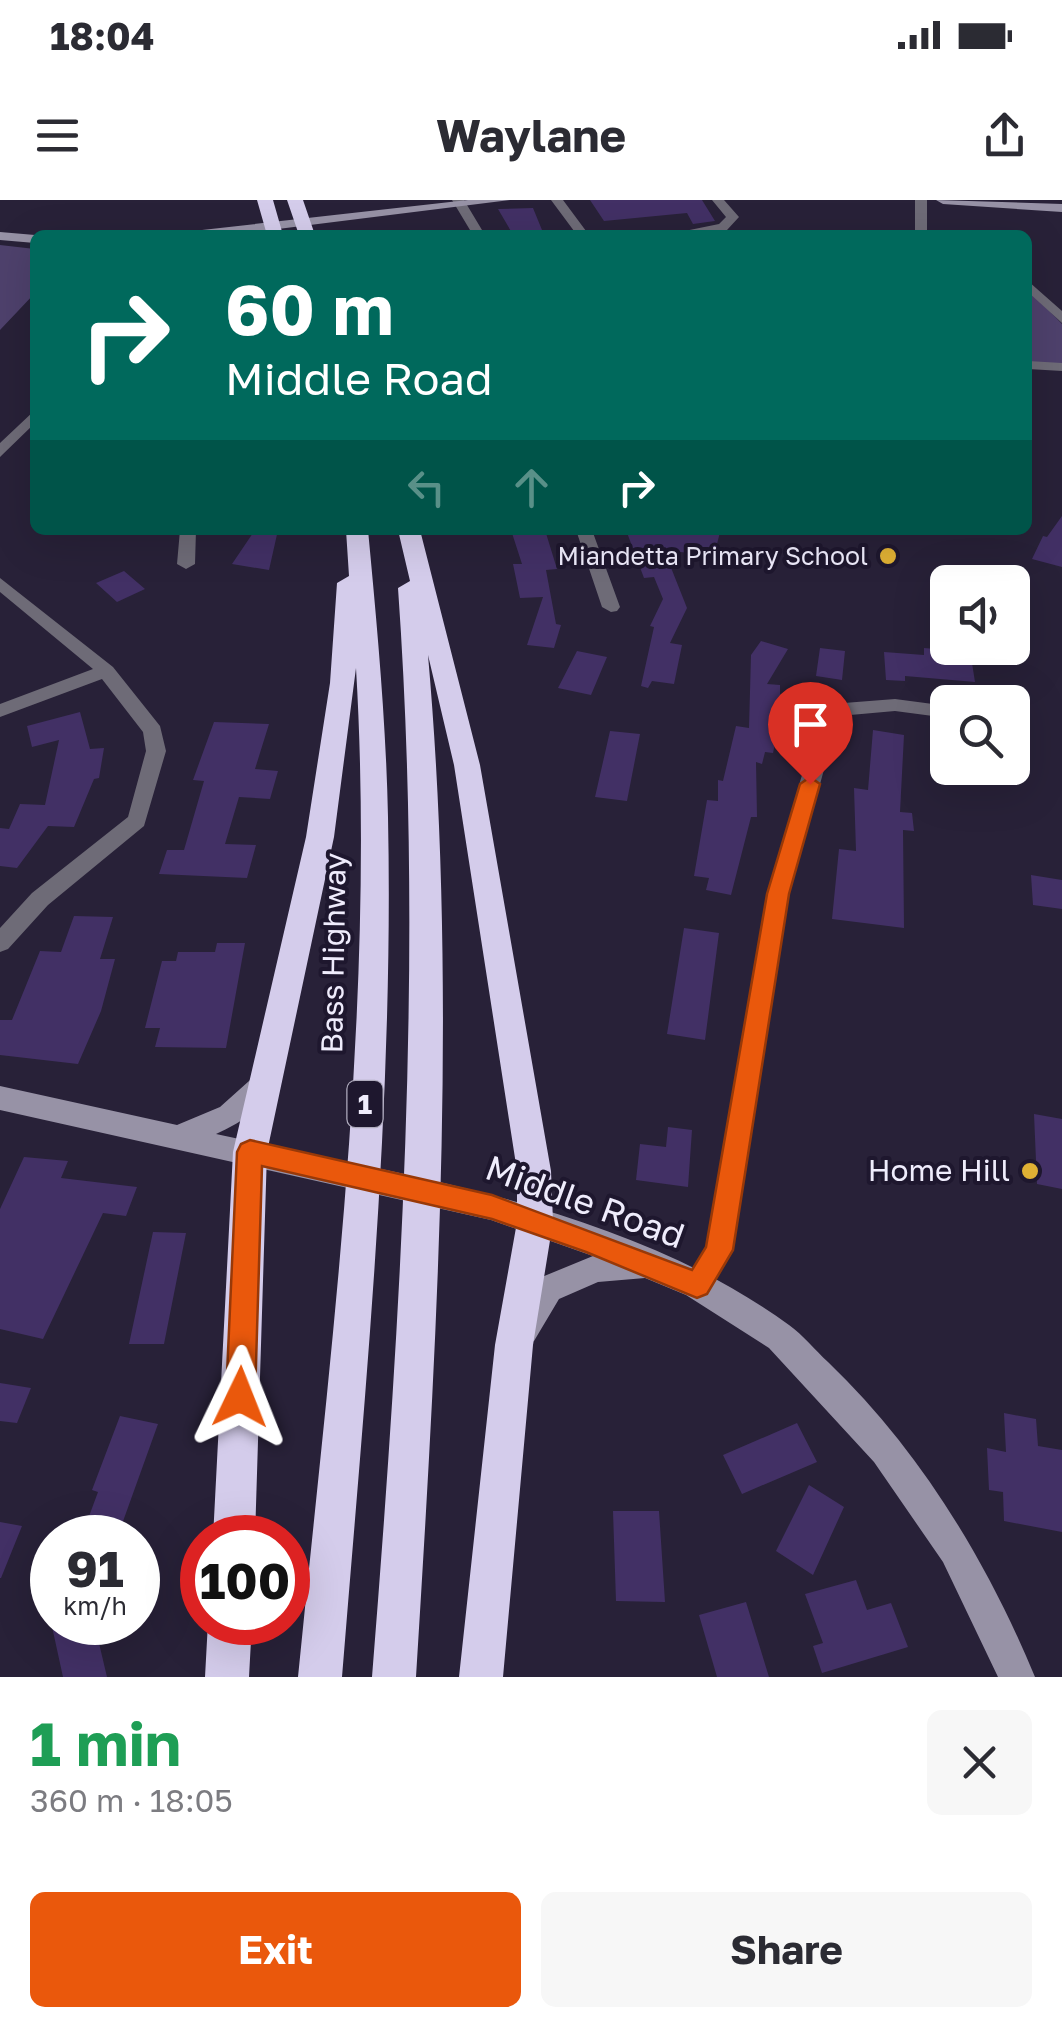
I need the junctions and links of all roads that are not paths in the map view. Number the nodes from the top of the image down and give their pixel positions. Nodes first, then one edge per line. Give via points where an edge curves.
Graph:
1 (265, 200) edge
2 (296, 200) edge
3 (503, 200) edge
4 (557, 200) edge
5 (718, 200) edge
6 (921, 200) edge
7 (944, 200) edge
8 (460, 203) edge
9 (1026, 203) edge
10 (1062, 208) edge
11 (237, 230) edge
12 (274, 230) edge
13 (305, 230) edge
14 (476, 230) edge
15 (579, 230) edge
16 (704, 230) edge
17 (921, 230) edge
18 (0, 236) edge
19 (30, 239) edge
20 (1032, 289) edge
21 (1062, 319) edge
22 (1032, 365) edge
23 (1062, 367) edge
24 (30, 419) edge
25 (0, 452) edge
26 (188, 535) edge
27 (355, 535) edge
28 (356, 535) edge
29 (407, 535) edge
30 (408, 535) edge
31 (586, 535) edge
32 (186, 564) dead end
33 (0, 583) edge
34 (612, 607) dead end
35 (106, 671) junction
36 (930, 709) edge
37 (0, 711) edge
38 (0, 942) edge
39 (268, 1081) junction
40 (0, 1098) edge
41 (177, 1138) junction
42 (250, 1152) junction
43 (535, 1222) junction
44 (651, 1265) junction
45 (697, 1285) junction
46 (514, 1345) junction
47 (235, 1515) edge
48 (229, 1645) edge
49 (227, 1677) edge
50 (320, 1677) edge
51 (394, 1677) edge
52 (482, 1677) edge
53 (1017, 1677) edge

1 - 12 highway
2 - 13 highway
3 - 8 main road
4 - 15 street
5 - 16 street via 734,217
6 - 17 street
7 - 9 main road
8 - 11 main road
8 - 14 street
9 - 10 main road
18 - 19 main road
20 - 21 street
22 - 23 street
24 - 25 street
26 - 32 street
27 - 39 highway via 344,683 323,818
28 - 50 highway, Bass Highway / 1 via 372,658 371,952 360,1226
29 - 51 highway, 1 via 423,716 427,959 416,1358
30 - 43 highway via 453,701 482,849 534,1172
31 - 34 street
33 - 35 street
35 - 37 street
35 - 38 street via 153,730 156,751 137,820
36 - 45 street via 895,704 831,710 778,894 720,1250
39 - 41 main road via 230,1115
39 - 42 highway
40 - 41 main road, Middle Road
41 - 42 main road, Middle Road
42 - 43 main road, Middle Road
42 - 47 highway
43 - 44 main road, Middle Road
43 - 46 highway
44 - 45 main road, Middle Road
44 - 46 main road via 597,1268 548,1289
45 - 53 main road, Middle Road via 780,1337 886,1450 956,1550
46 - 52 highway
48 - 49 highway

